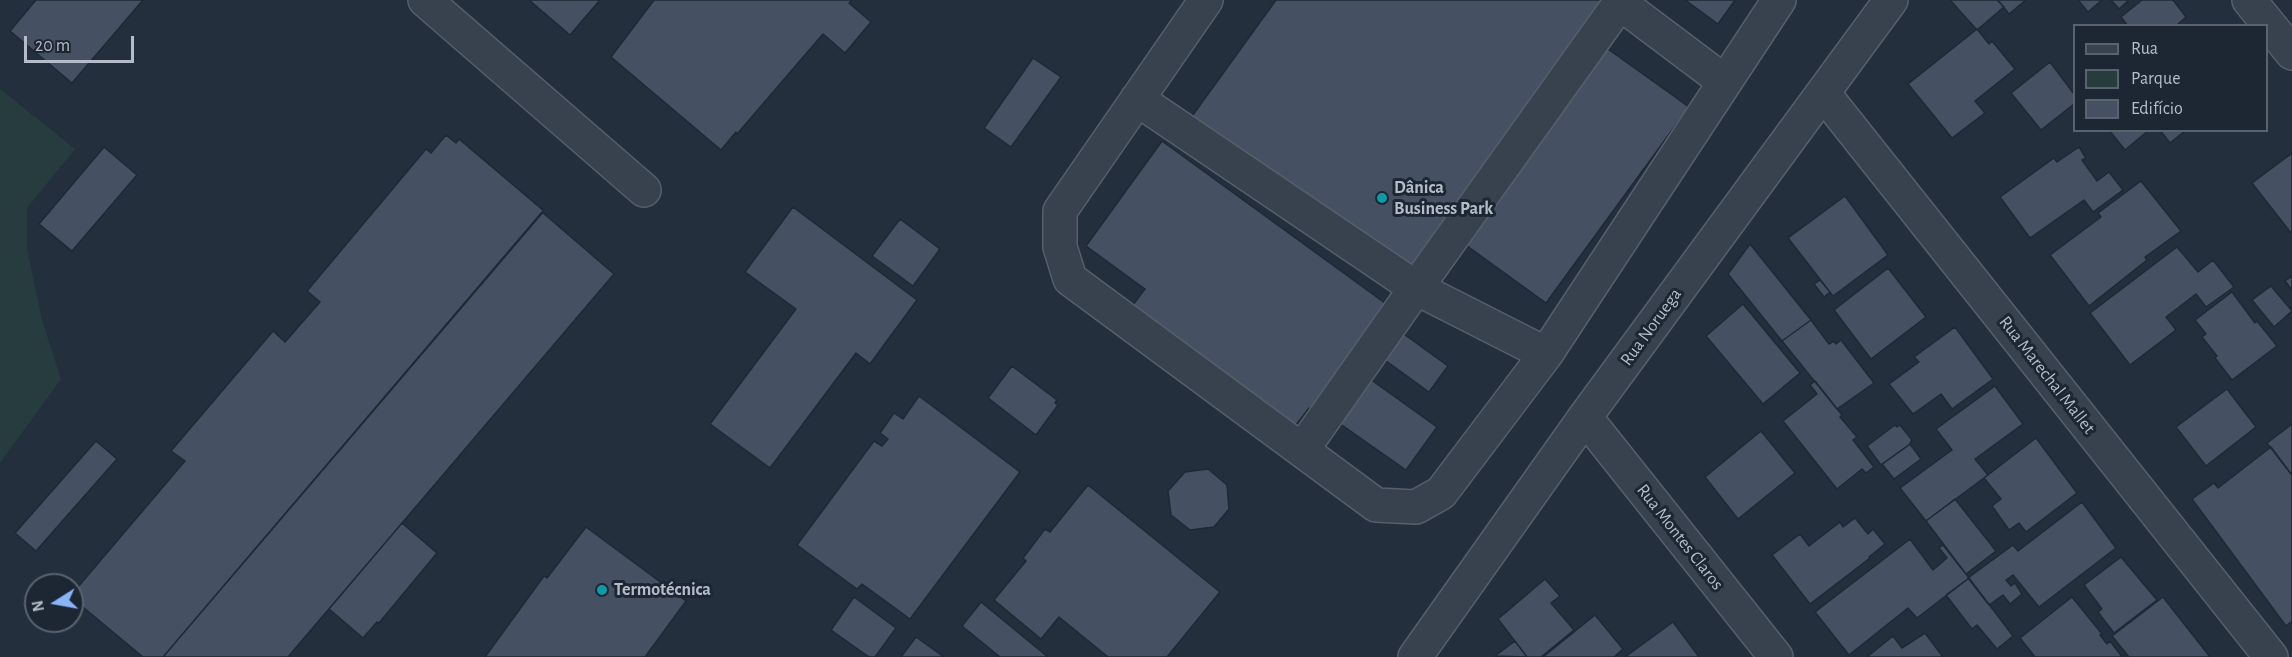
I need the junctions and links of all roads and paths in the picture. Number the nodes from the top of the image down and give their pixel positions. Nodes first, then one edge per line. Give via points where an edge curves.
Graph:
1 (424, 0) edge
2 (1206, 0) edge
3 (1779, 0) edge
4 (1891, 0) edge
5 (2248, 0) edge
6 (1621, 1) edge
7 (2268, 24) edge
8 (2268, 24) edge
9 (2292, 53) edge
10 (1725, 82) junction
11 (1823, 93) junction
12 (1137, 99) junction
13 (644, 190) dead end
14 (1416, 288) junction
15 (1546, 354) junction
16 (1585, 417) junction
17 (1302, 450) junction
18 (1415, 657) edge
19 (1776, 657) edge
20 (2271, 657) edge

1 - 13 street
2 - 12 street
3 - 10 street
4 - 11 street, Rua Noruega
5 - 8 street
6 - 10 street
6 - 14 street
7 - 9 street
10 - 15 street
11 - 16 street, Rua Noruega
11 - 20 street, Rua Marechal Mallet
12 - 14 street
12 - 17 street via 1060,211 1060,247 1070,279
14 - 15 street
14 - 17 street
15 - 17 street via 1441,493 1416,507 1376,505
16 - 18 street, Rua Noruega
16 - 19 street, Rua Montes Claros

